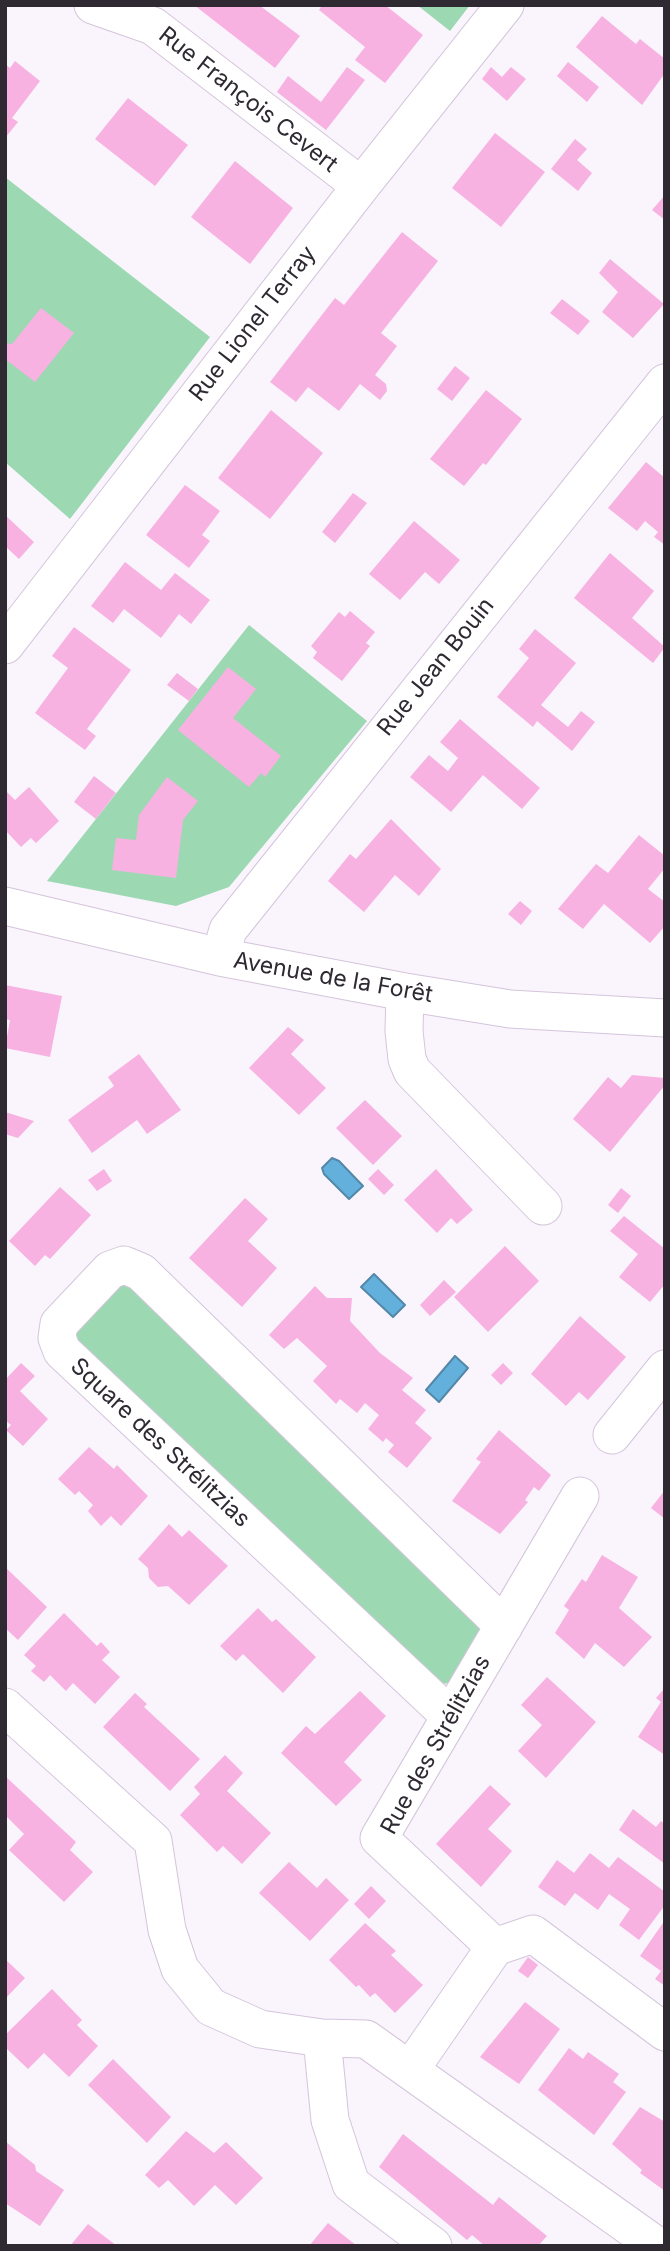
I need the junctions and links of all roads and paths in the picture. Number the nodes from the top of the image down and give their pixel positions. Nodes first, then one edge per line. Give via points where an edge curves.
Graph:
1 (93, 5) edge
2 (505, 5) edge
3 (360, 186) junction
4 (665, 383) edge
5 (5, 645) edge
6 (5, 906) edge
7 (220, 957) junction
8 (405, 992) junction
9 (665, 1018) edge
10 (543, 1206) dead end
11 (665, 1370) edge
12 (612, 1435) dead end
13 (580, 1496) dead end
14 (504, 1626) junction
15 (5, 1707) edge
16 (450, 1716) junction
17 (495, 1947) junction
18 (665, 2032) edge
19 (322, 2038) junction
20 (410, 2070) junction
21 (433, 2246) edge
22 (657, 2246) edge

1 - 3 street, Rue François Cevert via 153,26
2 - 3 street, Rue Lionel Terray
3 - 5 street, Rue Lionel Terray
4 - 7 street, Rue Jean Bouin via 225,933
6 - 7 street, Avenue de la Forêt
7 - 8 street, Avenue de la Forêt
8 - 9 street, Avenue de la Forêt via 509,1009
8 - 10 street via 404,1031 412,1070
11 - 12 street
13 - 14 street, Rue des Strélitzias
14 - 16 street, Rue des Strélitzias
14 - 16 street, Square des Strélitzias via 141,1272 124,1265 110,1270 60,1324 57,1338 62,1351
15 - 19 street via 153,1841 167,1930 180,1969 211,2007 260,2029
16 - 17 street, Rue des Strélitzias via 379,1838
17 - 18 street via 533,1934
17 - 20 street
19 - 20 street via 366,2039
19 - 21 street via 330,2120 351,2183
20 - 22 street

